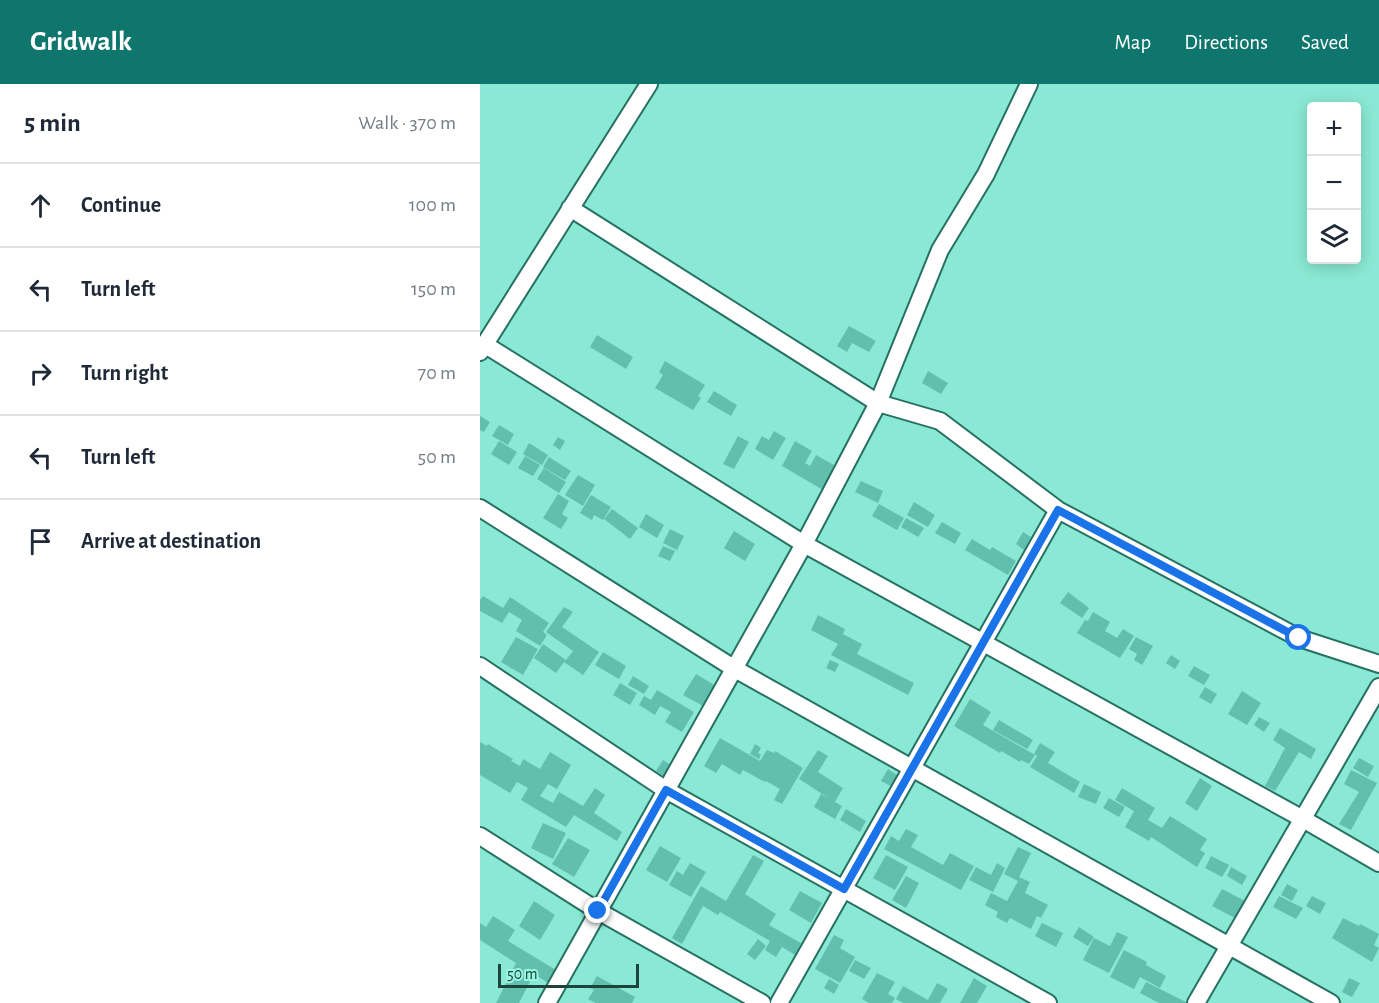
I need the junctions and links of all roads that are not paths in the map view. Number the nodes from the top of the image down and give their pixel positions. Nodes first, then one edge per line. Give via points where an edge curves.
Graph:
1 (649, 84) edge
2 (1029, 84) edge
3 (570, 208) junction
4 (482, 348) edge
5 (878, 403) junction
6 (480, 507) edge
7 (1058, 510) junction
8 (804, 544) junction
9 (984, 643) junction
10 (1379, 664) edge
11 (480, 666) edge
12 (735, 669) junction
13 (1379, 687) edge
14 (912, 769) junction
15 (666, 790) junction
16 (1303, 819) junction
17 (480, 836) edge
18 (1379, 863) edge
19 (844, 889) junction
20 (598, 911) junction
21 (1229, 947) junction
22 (547, 1003) edge
23 (762, 1003) edge
24 (779, 1003) edge
25 (1048, 1003) edge
26 (1196, 1003) edge
27 (1331, 1003) edge

1 - 3 street
2 - 5 street via 986,174 940,250
3 - 4 street
3 - 5 street
4 - 8 street
5 - 7 street via 940,421
5 - 8 street
6 - 12 street
7 - 9 street
7 - 10 street via 1299,638
8 - 9 street
8 - 12 street
9 - 14 street
9 - 16 street
11 - 15 street
12 - 14 street
12 - 15 street
13 - 16 street
14 - 19 street
14 - 21 street
15 - 19 street
15 - 20 street
16 - 18 street
16 - 21 street
17 - 20 street
19 - 24 street
19 - 25 street
20 - 22 street
20 - 23 street
21 - 26 street
21 - 27 street

